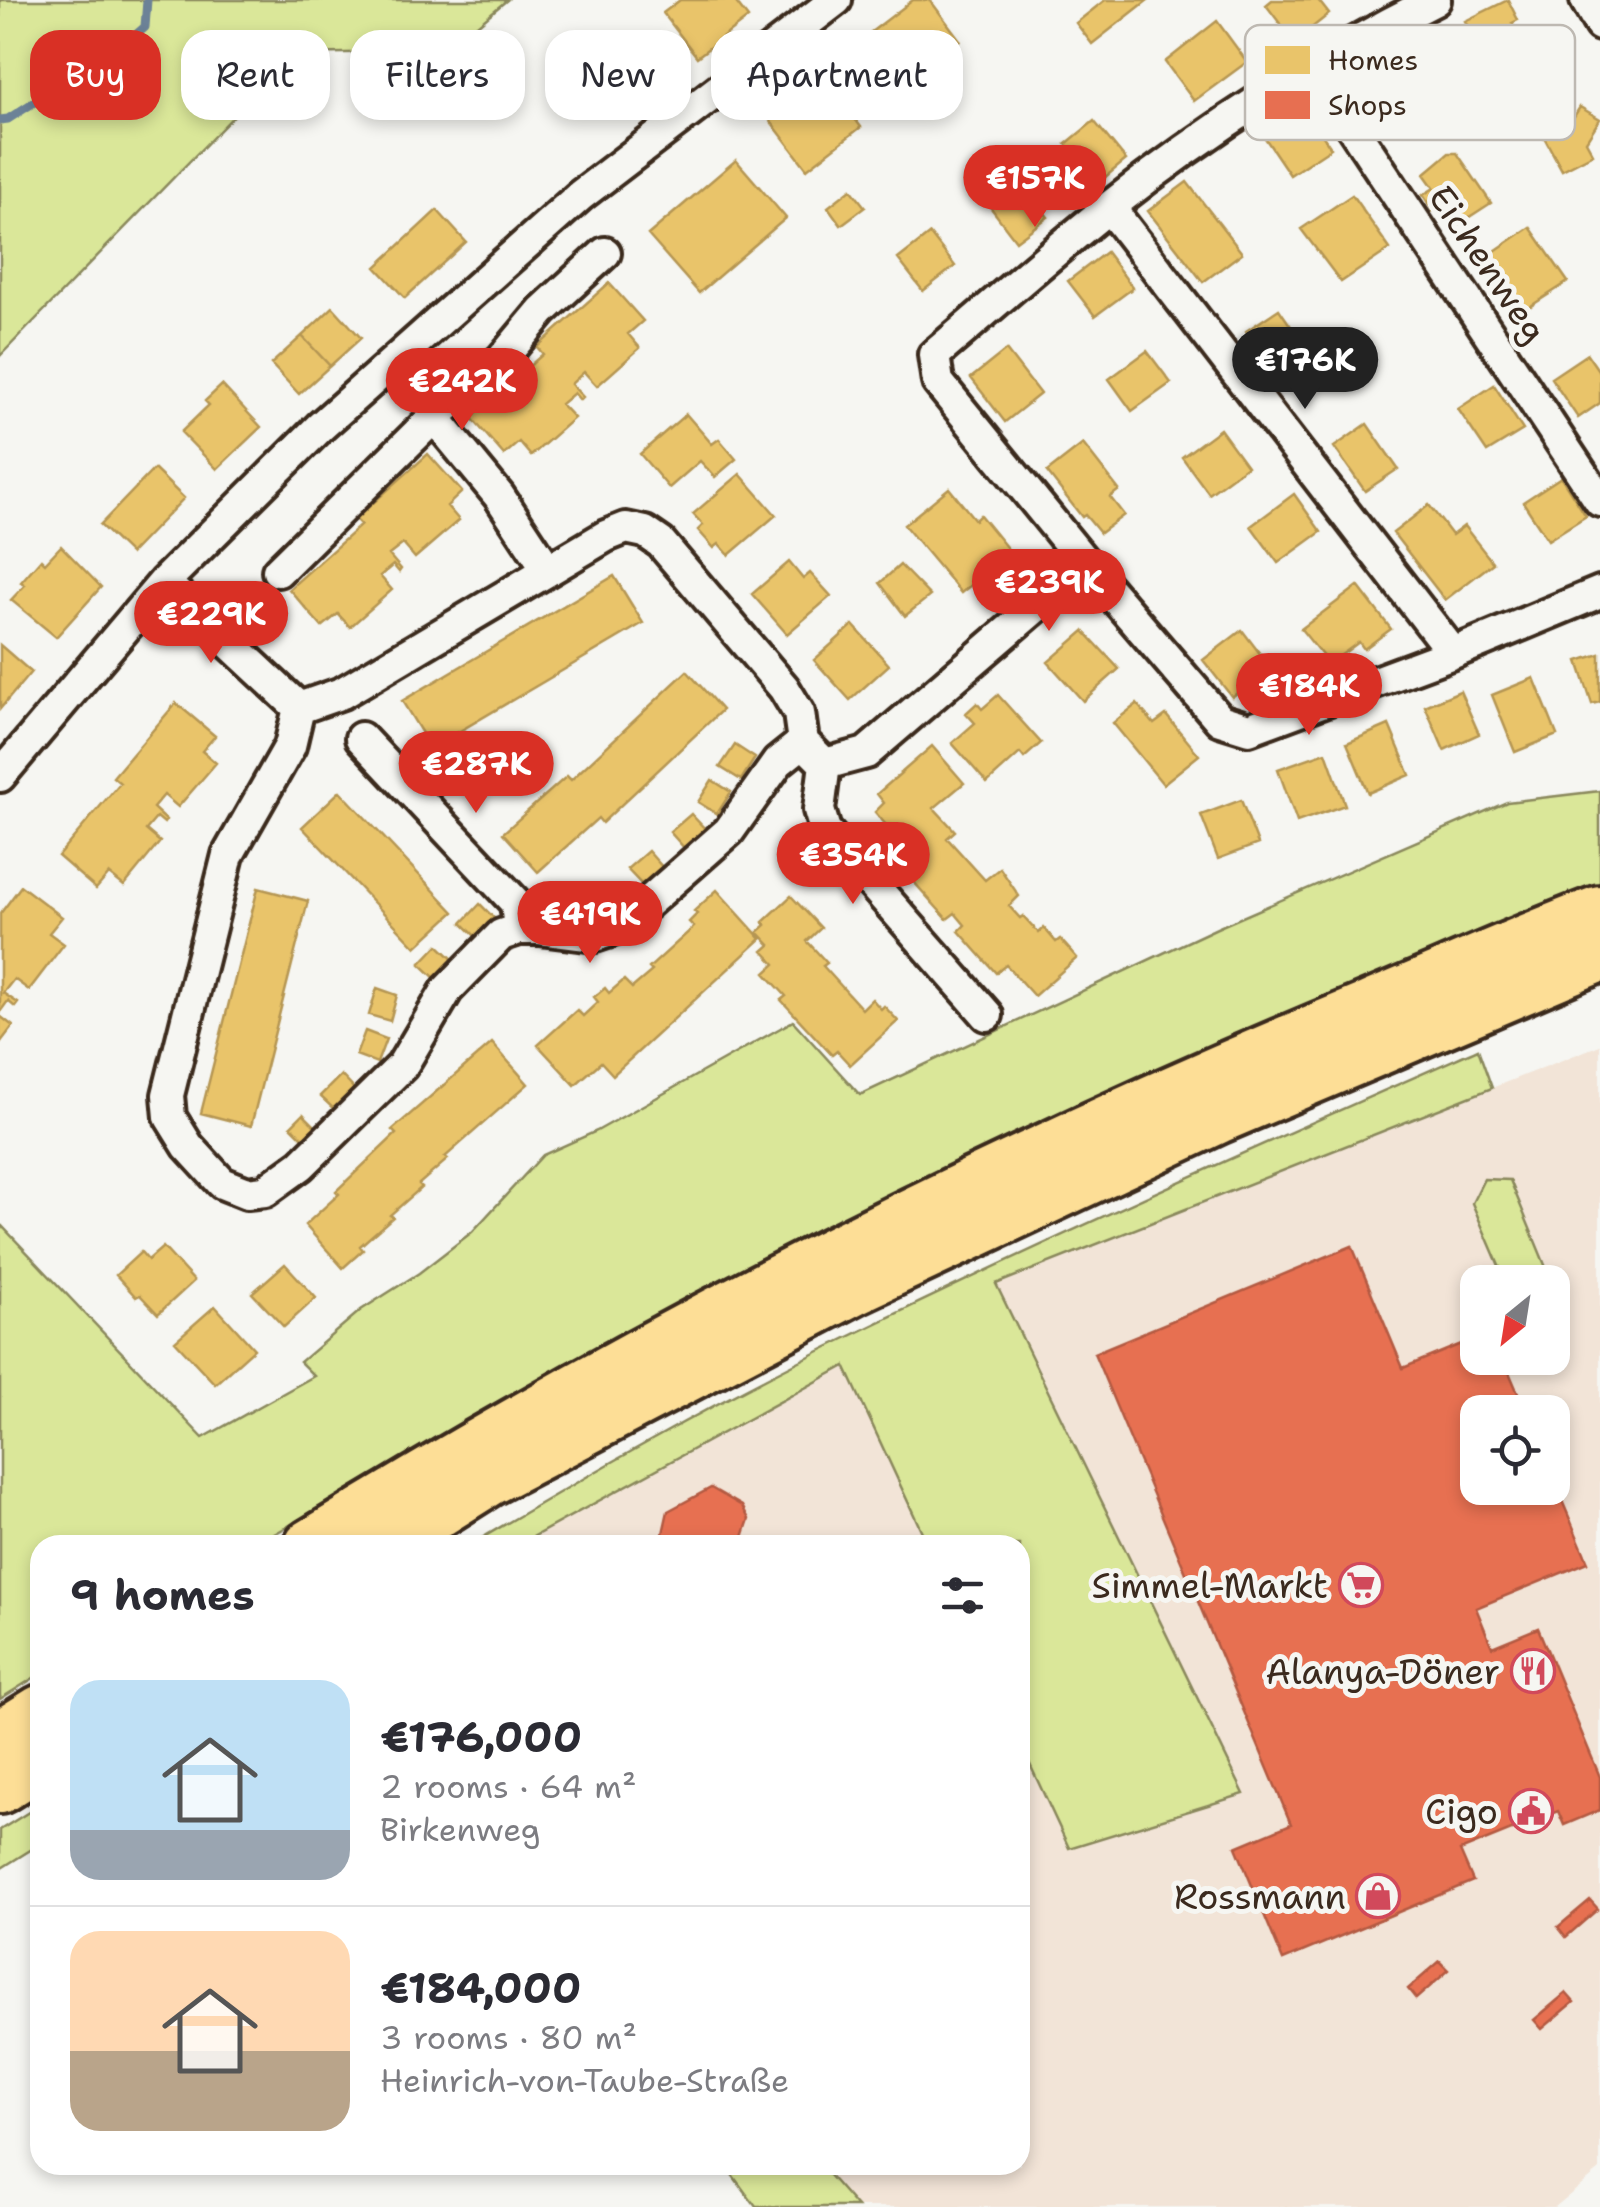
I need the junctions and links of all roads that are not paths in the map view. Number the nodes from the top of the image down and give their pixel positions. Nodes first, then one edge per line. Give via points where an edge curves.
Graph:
1 (836, 0) edge
2 (1435, 0) edge
3 (1586, 0) edge
4 (1385, 25) edge
5 (1600, 26) edge
6 (1245, 112) edge
7 (1361, 140) edge
8 (1109, 207) junction
9 (605, 252) dead end
10 (434, 418) junction
11 (1600, 501) edge
12 (1086, 564) junction
13 (548, 570) junction
14 (278, 571) dead end
15 (164, 582) junction
16 (1600, 592) edge
17 (1453, 653) junction
18 (299, 708) junction
19 (361, 738) dead end
20 (803, 742) junction
21 (826, 764) junction
22 (0, 776) edge
23 (1600, 911) edge
24 (519, 929) junction
25 (1600, 956) edge
26 (987, 1014) dead end
27 (326, 1535) edge
28 (402, 1535) edge
29 (30, 1718) edge
30 (0, 1736) edge
31 (30, 1769) edge
32 (0, 1788) edge

1 - 15 street via 566,207 320,427
2 - 4 street
3 - 5 street
6 - 8 street
7 - 11 street, Eichenweg
8 - 12 street via 934,356 938,382
8 - 17 street
9 - 10 street via 502,359
10 - 13 street via 499,496
10 - 14 street
12 - 17 street via 1220,720 1249,728
12 - 21 street via 866,753
13 - 18 street via 342,693
13 - 20 street via 626,528 645,532 784,688 799,713
15 - 18 street
15 - 22 street
16 - 17 street
18 - 24 street via 290,746 228,855 168,1095 170,1117 222,1182 246,1194 265,1191 301,1164 402,1066 447,990 501,935
19 - 24 street via 516,903
20 - 21 street
20 - 24 street via 778,762 729,831 619,928 595,936
21 - 26 street via 819,810 825,830
23 - 27 main road via 1191,1080 836,1251 470,1446
25 - 28 main road via 1218,1118 856,1288 489,1480
29 - 30 main road
31 - 32 main road

